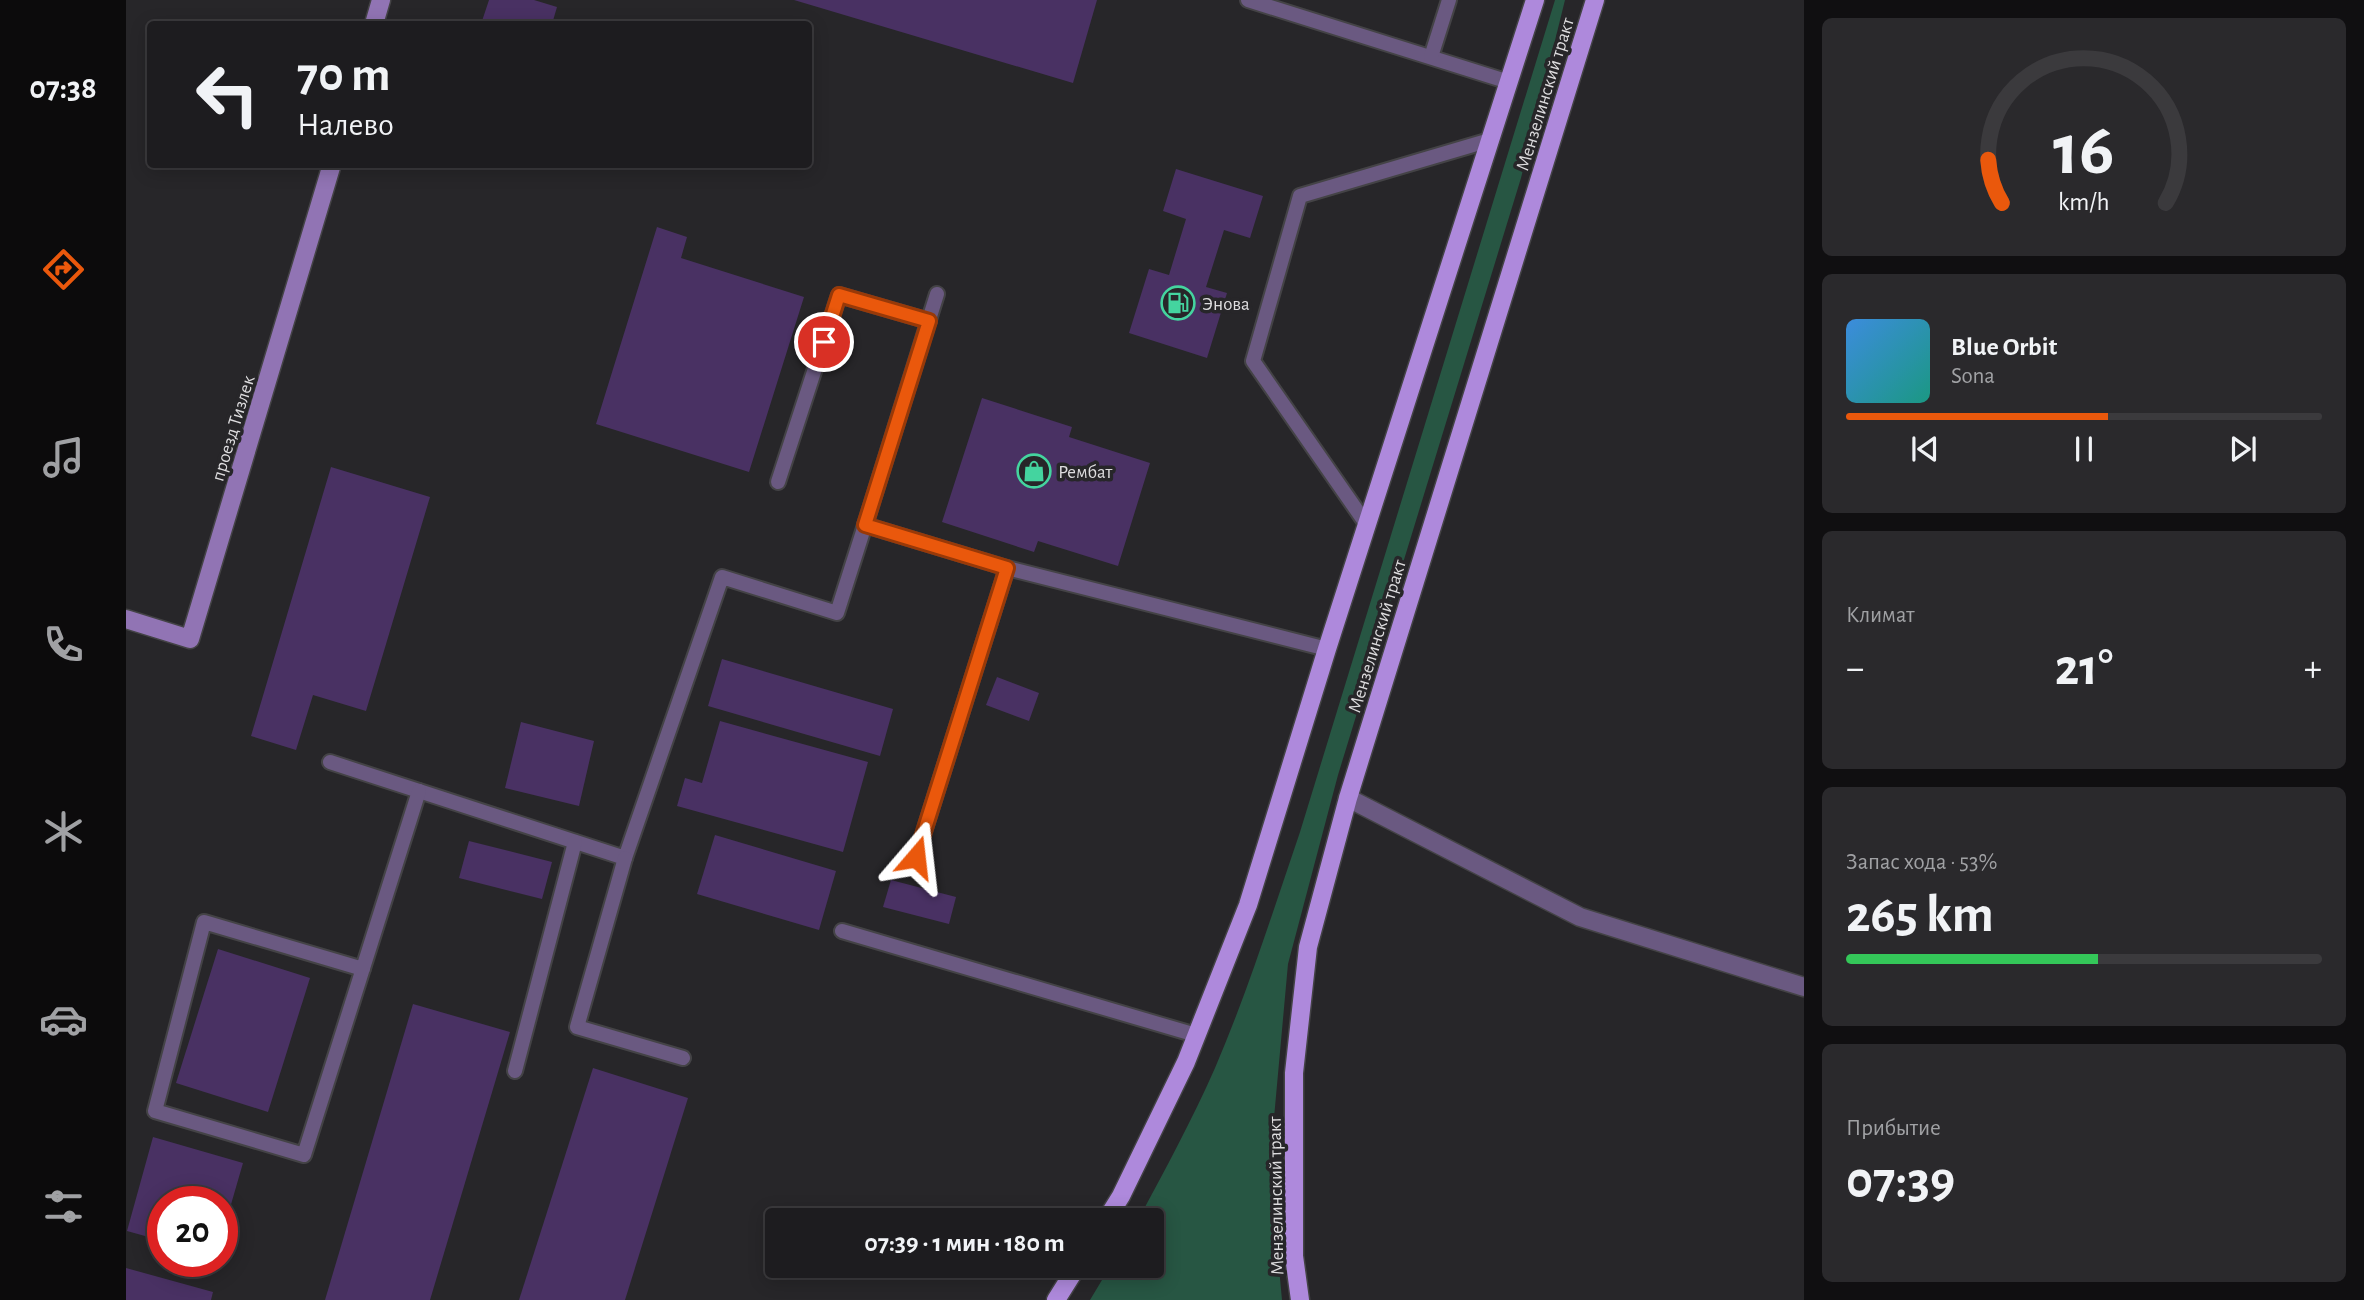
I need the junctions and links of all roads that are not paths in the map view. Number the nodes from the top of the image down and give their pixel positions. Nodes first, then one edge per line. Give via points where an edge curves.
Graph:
1 (381, 0) edge
2 (1248, 0) edge
3 (1449, 0) edge
4 (1535, 0) edge
5 (1595, 0) edge
6 (375, 21) edge
7 (1431, 57) junction
8 (1509, 82) junction
9 (1490, 140) junction
10 (331, 168) edge
11 (937, 294) dead end
12 (929, 321) junction
13 (778, 482) dead end
14 (865, 525) junction
15 (1367, 525) junction
16 (1007, 568) junction
17 (126, 619) edge
18 (1327, 649) junction
19 (330, 762) dead end
20 (419, 791) junction
21 (1348, 798) junction
22 (575, 842) junction
23 (916, 857) dead end
24 (625, 858) junction
25 (842, 932) dead end
26 (363, 969) junction
27 (1804, 987) edge
28 (1196, 1035) junction
29 (683, 1058) dead end
30 (515, 1071) dead end
31 (1113, 1208) edge
32 (1069, 1278) edge
33 (1056, 1300) edge
34 (1300, 1300) edge

1 - 6 street
2 - 7 lane
3 - 7 lane
4 - 8 main road, Мензелинский тракт
5 - 21 main road, Мензелинский тракт
7 - 8 lane
8 - 9 main road, Мензелинский тракт
9 - 15 main road, Мензелинский тракт
9 - 15 lane via 1300,196 1253,361
10 - 17 street, проезд Тизлек via 190,639
11 - 12 lane
12 - 13 lane via 839,295
12 - 14 lane
14 - 16 lane
14 - 24 lane via 837,614 722,577
15 - 18 main road, Мензелинский тракт
16 - 18 lane
16 - 23 lane
18 - 28 main road, Мензелинский тракт via 1248,905
19 - 20 lane
20 - 22 lane
20 - 26 lane
21 - 27 street via 1580,917
21 - 34 main road, Мензелинский тракт via 1308,947 1294,1073 1294,1256
22 - 24 lane
22 - 30 lane
24 - 29 lane via 577,1027
25 - 28 lane
26 - 26 lane via 304,1155 155,1111 204,922
28 - 31 main road, Мензелинский тракт
32 - 33 main road

